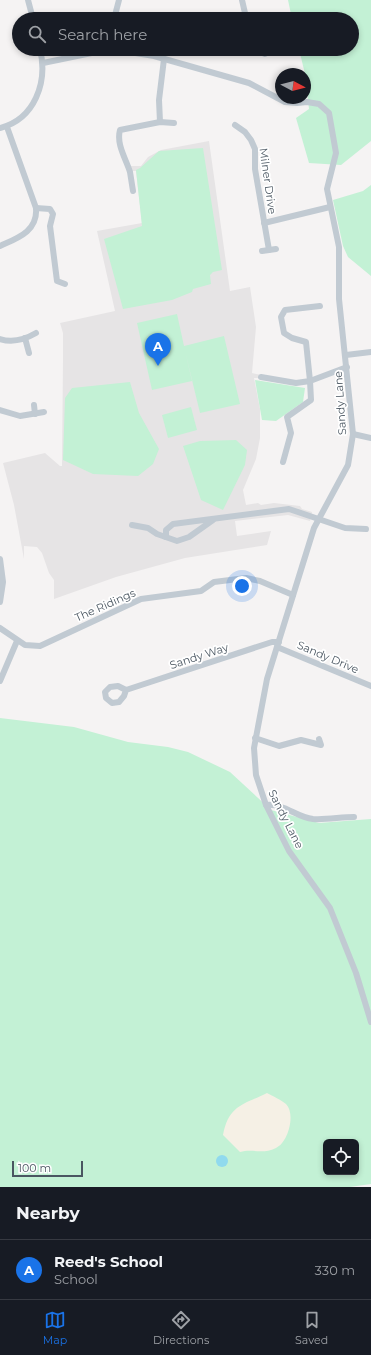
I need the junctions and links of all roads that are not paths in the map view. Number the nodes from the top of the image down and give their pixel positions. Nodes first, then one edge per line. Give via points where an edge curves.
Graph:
1 (28, 0) edge
2 (118, 0) edge
3 (242, 0) edge
4 (31, 12) edge
5 (115, 12) edge
6 (245, 12) edge
7 (42, 56) edge
8 (77, 56) edge
9 (148, 56) edge
10 (164, 59) junction
11 (43, 63) junction
12 (160, 122) junction
13 (174, 123) dead end
14 (235, 125) dead end
15 (7, 126) junction
16 (0, 128) edge
17 (131, 182) junction
18 (124, 185) dead end
19 (133, 191) dead end
20 (330, 207) junction
21 (36, 208) junction
22 (264, 223) junction
23 (0, 246) edge
24 (276, 249) dead end
25 (65, 284) dead end
26 (320, 306) dead end
27 (36, 333) dead end
28 (25, 338) junction
29 (0, 339) edge
30 (371, 352) edge
31 (29, 353) dead end
32 (346, 355) junction
33 (347, 367) junction
34 (261, 377) dead end
35 (310, 380) junction
36 (34, 405) dead end
37 (0, 410) edge
38 (44, 412) dead end
39 (36, 414) junction
40 (353, 434) junction
41 (371, 438) edge
42 (283, 462) dead end
43 (320, 518) junction
44 (213, 520) junction
45 (132, 525) dead end
46 (366, 529) dead end
47 (166, 537) junction
48 (0, 559) edge
49 (293, 595) junction
50 (0, 602) edge
51 (0, 628) edge
52 (16, 641) junction
53 (278, 644) junction
54 (0, 681) edge
55 (371, 686) edge
56 (126, 690) dead end
57 (255, 738) junction
58 (319, 739) dead end
59 (266, 806) junction
60 (354, 817) dead end
61 (371, 1022) edge

1 - 4 street
2 - 5 street
3 - 6 street
7 - 11 street
8 - 11 street, Sandy Lane
9 - 10 street, Sandy Lane
10 - 12 street via 158,100
10 - 20 street, Sandy Lane via 249,83 285,102 319,104 329,113 336,153 326,189
11 - 15 street via 43,80 32,105 22,119
12 - 13 street
12 - 17 street via 120,130 118,135 122,155
14 - 22 street, Milner Drive via 245,132 255,149 255,169
15 - 16 street
15 - 21 street
17 - 18 street
17 - 19 street
20 - 22 street, Milner Drive
20 - 32 street, Sandy Lane via 339,247 339,298
21 - 23 street via 37,217 30,230
21 - 25 street via 50,208 53,214 50,226 57,281
22 - 24 street, Milner Drive via 266,250
26 - 35 street via 285,310 281,317 284,333 306,342
27 - 28 street
28 - 29 street via 6,341
28 - 31 street
30 - 32 street
32 - 33 street, Sandy Lane
33 - 35 street
33 - 40 street, Sandy Lane
34 - 35 street via 296,383
35 - 42 street via 311,400 287,417 291,433
36 - 39 street
37 - 39 street via 17,416
38 - 39 street
40 - 41 street
40 - 43 street, Sandy Lane via 348,465
43 - 44 street via 289,509 230,515
43 - 46 street via 345,528
43 - 49 street, Sandy Lane via 314,528
44 - 47 street via 187,539
44 - 47 street via 173,524 166,530
45 - 47 street via 148,528
48 - 50 street via 3,582
49 - 52 street, The Ridings via 260,581 246,578 226,580 214,582 202,591 141,599 40,646 25,645
49 - 53 street, Sandy Lane
51 - 52 street, The Ridings
52 - 54 street
53 - 55 street, Sandy Drive
53 - 56 street, Sandy Way via 272,642
53 - 57 street, Sandy Lane via 267,679
57 - 58 street via 279,746 301,740 321,745
57 - 59 street, Sandy Lane via 256,775
59 - 60 street via 280,805 313,819
59 - 61 street, Sandy Lane via 290,851 330,908 356,973

